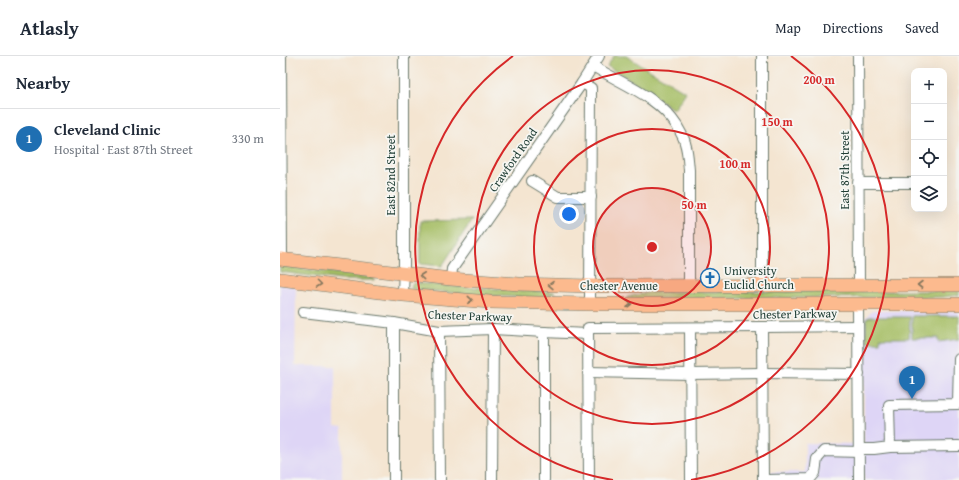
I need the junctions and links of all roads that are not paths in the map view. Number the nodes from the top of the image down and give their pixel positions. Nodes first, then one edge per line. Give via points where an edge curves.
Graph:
1 (281, 56) edge
2 (404, 56) edge
3 (599, 56) edge
4 (762, 56) edge
5 (858, 56) edge
6 (592, 66) junction
7 (582, 83) junction
8 (532, 181) dead end
9 (858, 183) junction
10 (911, 183) edge
11 (591, 198) junction
12 (281, 259) edge
13 (404, 274) junction
14 (280, 279) edge
15 (451, 279) junction
16 (762, 285) junction
17 (859, 285) junction
18 (959, 285) edge
19 (590, 286) junction
20 (689, 286) junction
21 (403, 295) junction
22 (590, 304) junction
23 (858, 304) junction
24 (959, 304) edge
25 (303, 312) dead end
26 (394, 322) junction
27 (858, 326) junction
28 (762, 327) junction
29 (690, 328) junction
30 (493, 329) junction
31 (439, 330) junction
32 (588, 331) junction
33 (544, 332) junction
34 (959, 359) edge
35 (588, 372) junction
36 (762, 373) junction
37 (690, 374) junction
38 (859, 374) junction
39 (959, 446) edge
40 (890, 447) junction
41 (859, 450) junction
42 (394, 480) edge
43 (440, 480) edge
44 (492, 480) edge
45 (544, 480) edge
46 (589, 480) edge
47 (691, 480) edge
48 (765, 480) edge
49 (859, 480) edge

1 - 12 street
2 - 13 street, East 82nd Street
3 - 6 street, Crawford Road
4 - 16 street
5 - 9 street, East 87th Street
6 - 7 street, Crawford Road
6 - 20 street via 655,102 672,119 684,138 689,170
7 - 11 street via 591,88
7 - 15 street, Crawford Road via 452,269
8 - 11 street via 558,197
9 - 10 street
9 - 17 street, East 87th Street
11 - 19 street
12 - 13 main road, Chester Avenue
15 -> 13 main road, Chester Avenue
13 - 21 street, East 82nd Street
14 -> 21 main road, Chester Avenue
19 -> 15 main road, Chester Avenue
16 - 17 main road, Chester Avenue
16 - 20 main road, Chester Avenue
18 -> 17 main road, Chester Avenue
19 - 20 main road, Chester Avenue
19 - 22 street
21 -> 22 main road, Chester Avenue via 490,302
22 -> 23 main road, Chester Avenue
23 - 24 main road, Chester Avenue
23 - 27 street
25 - 26 street, Chester Parkway
26 - 31 street, Chester Parkway
26 - 42 street
27 - 28 street, Chester Parkway
27 - 38 street
28 - 29 street, Chester Parkway
28 - 36 street
29 - 32 street, Chester Parkway
29 - 37 street
30 - 31 street, Chester Parkway
30 - 33 street, Chester Parkway
30 - 44 street
31 - 43 street
32 - 33 street, Chester Parkway
32 - 35 street
33 - 45 street
34 - 40 street via 958,404 890,405
35 - 37 street
35 - 46 street
36 - 37 street
36 - 38 street
36 - 48 street
37 - 47 street
38 - 41 street
39 - 40 street
40 - 41 street
41 - 48 street via 824,452 817,459 815,473 810,479
41 - 49 street

